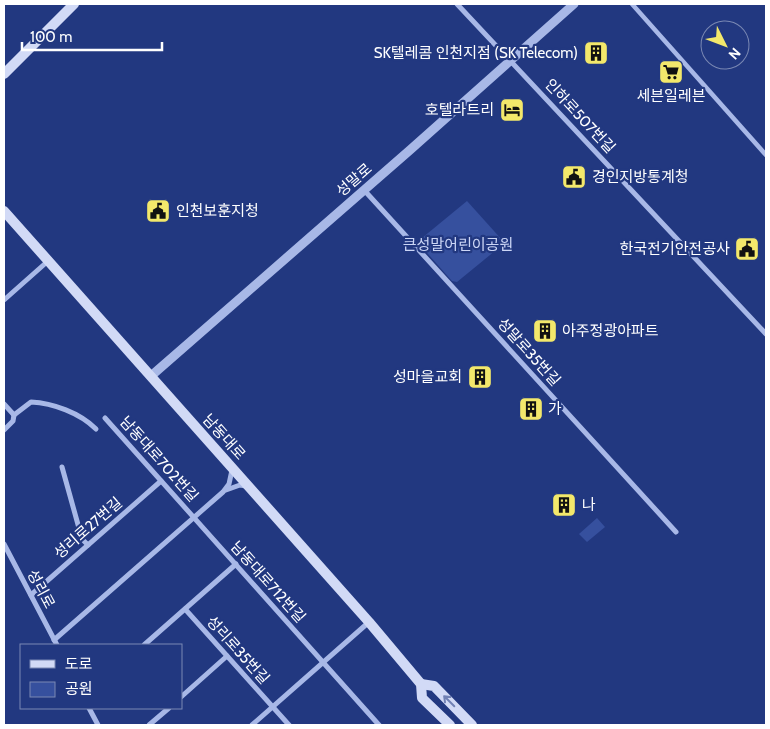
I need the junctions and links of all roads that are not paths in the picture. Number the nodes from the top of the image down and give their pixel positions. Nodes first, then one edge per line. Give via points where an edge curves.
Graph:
1 (74, 4) edge
2 (457, 4) edge
3 (574, 4) edge
4 (632, 4) edge
5 (510, 60) junction
6 (4, 74) edge
7 (766, 155) edge
8 (364, 190) junction
9 (4, 211) edge
10 (48, 261) junction
11 (4, 300) edge
12 (766, 334) edge
13 (151, 376) junction
14 (4, 404) edge
15 (14, 415) junction
16 (105, 418) dead end
17 (96, 429) dead end
18 (4, 430) edge
19 (62, 467) dead end
20 (232, 467) junction
21 (161, 480) junction
22 (248, 486) junction
23 (224, 492) junction
24 (194, 518) junction
25 (676, 532) dead end
26 (4, 544) edge
27 (88, 545) junction
28 (236, 564) junction
29 (31, 595) junction
30 (185, 609) junction
31 (368, 622) junction
32 (55, 642) edge
33 (145, 644) edge
34 (227, 656) junction
35 (323, 662) junction
36 (421, 684) junction
37 (182, 696) edge
38 (272, 707) junction
39 (90, 709) edge
40 (168, 709) edge
41 (98, 725) edge
42 (149, 725) edge
43 (252, 725) edge
44 (289, 725) edge
45 (379, 725) edge
46 (450, 725) edge
47 (472, 725) edge

1 - 6 main road
2 - 5 street, 인하로507번길
3 - 5 street, 성말로
4 - 7 street
5 - 8 street, 성말로
5 - 12 street, 인하로507번길
8 - 13 street, 성말로
8 - 25 street, 성말로35번길
9 - 10 main road, 남동대로
10 - 11 street
10 - 13 main road, 남동대로
13 - 20 main road, 남동대로
14 - 15 street
15 - 17 street, 남동대로702번길 via 31,402 39,402 72,412
15 - 18 street
16 - 21 street, 남동대로702번길
19 - 27 street via 82,539
20 - 22 main road, 남동대로
20 - 23 street
21 - 24 street, 남동대로702번길
21 - 27 street, 성리로27번길
22 - 23 street via 240,485
22 - 31 main road, 남동대로
23 - 24 street
24 - 28 street, 남동대로712번길
24 - 32 street
26 - 29 street, 성리로
27 - 29 street, 성리로27번길
28 - 30 street
28 - 35 street, 남동대로712번길
29 - 32 street, 성리로
30 - 33 street
30 - 34 street, 성리로35번길
31 - 35 street
31 - 36 main road, 남동대로
34 - 37 street
34 - 38 street, 성리로35번길
35 - 38 street
35 - 45 street, 남동대로712번길
36 - 46 main road, 남동대로 via 422,698
47 -> 36 main road, 남동대로 via 434,686
38 - 43 street
38 - 44 street, 성리로35번길
39 - 41 street
40 - 42 street

